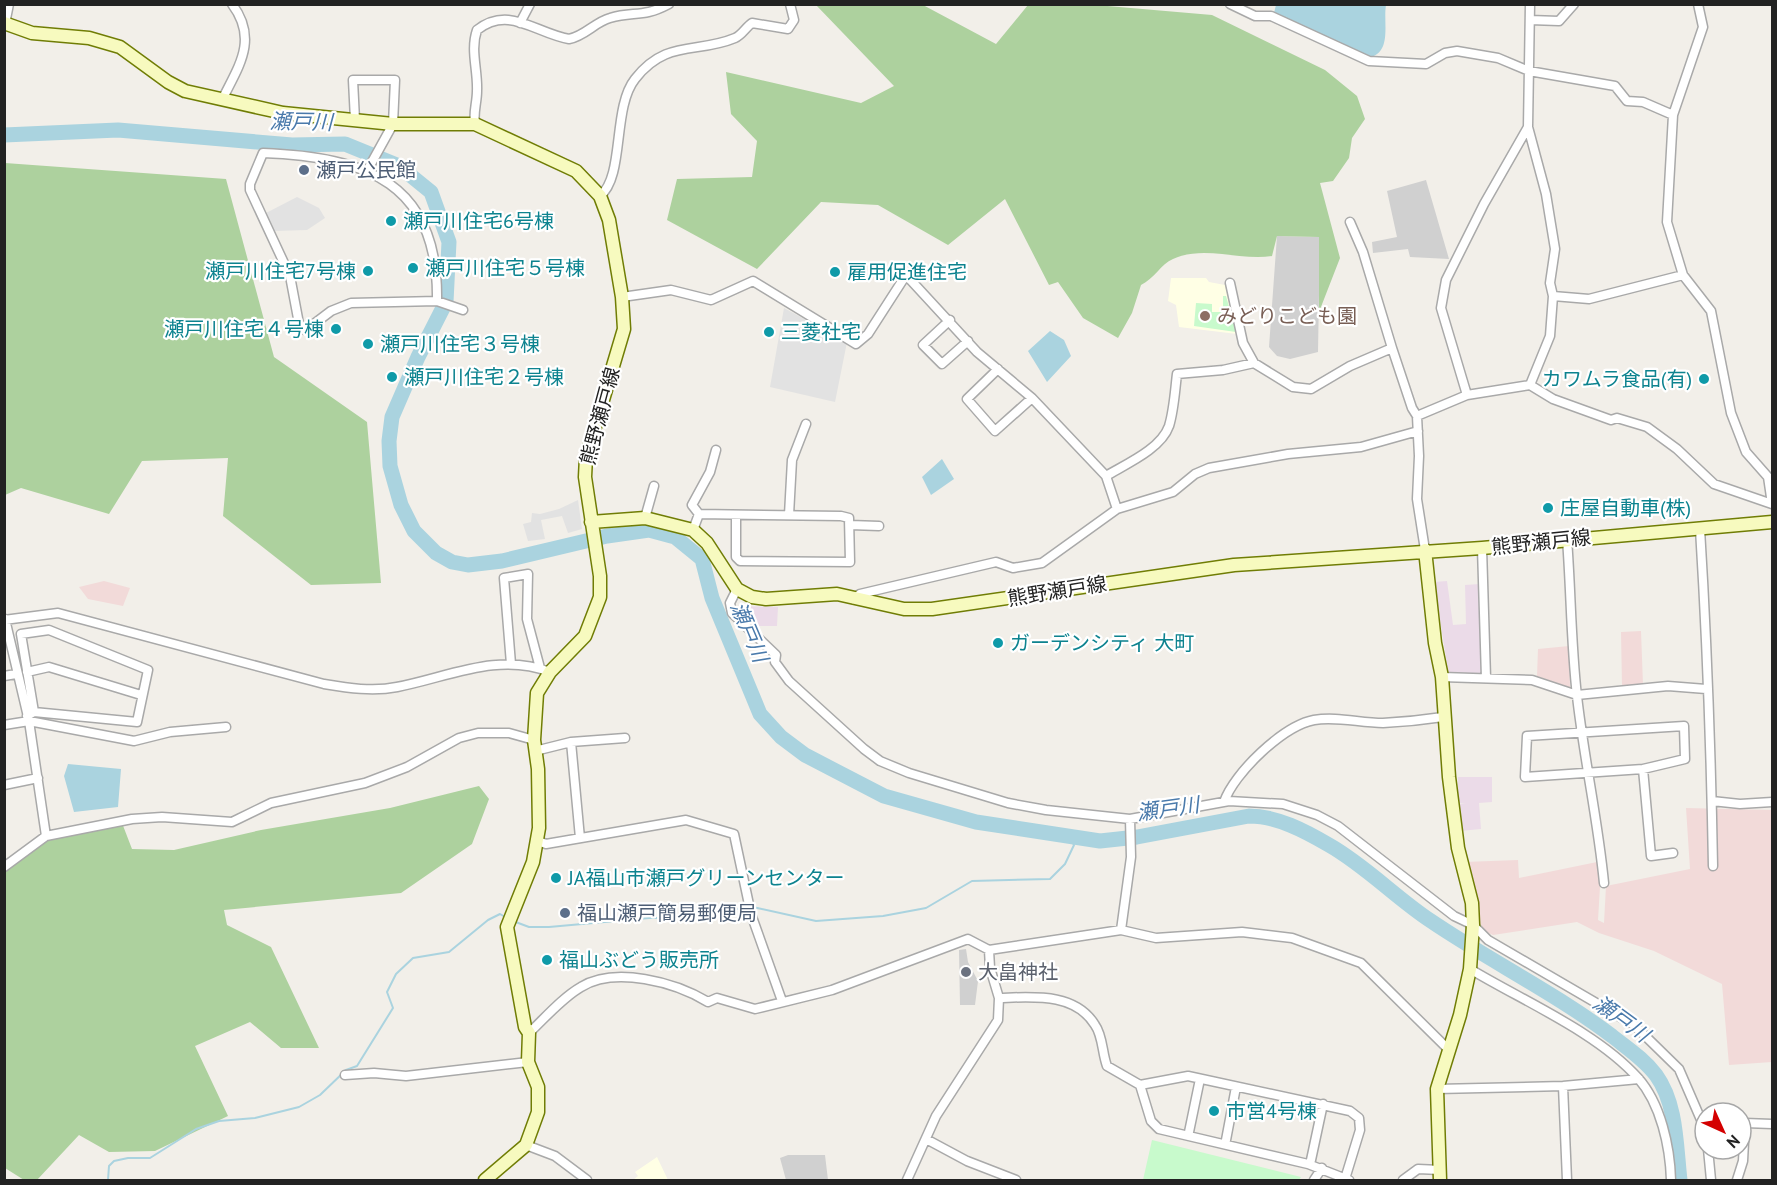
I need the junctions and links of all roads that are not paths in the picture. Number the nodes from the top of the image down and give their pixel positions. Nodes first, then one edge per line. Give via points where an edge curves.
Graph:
1 (9, 4) edge
2 (232, 4) edge
3 (530, 4) edge
4 (669, 4) edge
5 (790, 4) edge
6 (1230, 4) edge
7 (1530, 4) edge
8 (1574, 4) edge
9 (1698, 4) edge
10 (1530, 20) junction
11 (5, 23) edge
12 (520, 23) junction
13 (1528, 71) junction
14 (222, 100) junction
15 (1673, 115) junction
16 (355, 120) junction
17 (393, 123) junction
18 (475, 124) junction
19 (1528, 127) junction
20 (368, 168) junction
21 (600, 196) junction
22 (1350, 222) dead end
23 (1683, 275) junction
24 (1230, 283) dead end
25 (1553, 296) junction
26 (622, 297) junction
27 (440, 302) junction
28 (463, 310) dead end
29 (950, 320) junction
30 (968, 341) junction
31 (1392, 348) junction
32 (1254, 363) junction
33 (998, 369) junction
34 (1530, 385) junction
35 (1467, 395) junction
36 (1032, 399) junction
37 (1417, 416) junction
38 (807, 424) dead end
39 (1418, 431) junction
40 (716, 450) dead end
41 (1106, 476) junction
42 (654, 486) dead end
43 (1772, 504) edge
44 (1116, 509) junction
45 (699, 514) junction
46 (789, 514) junction
47 (736, 515) junction
48 (645, 518) junction
49 (1773, 522) edge
50 (850, 525) junction
51 (592, 526) junction
52 (879, 526) dead end
53 (1700, 529) junction
54 (693, 530) junction
55 (1567, 539) junction
56 (1482, 548) junction
57 (1425, 550) junction
58 (737, 589) junction
59 (853, 599) junction
60 (5, 620) edge
61 (511, 664) junction
62 (545, 670) junction
63 (27, 672) junction
64 (16, 674) junction
65 (4, 676) edge
66 (1442, 677) junction
67 (1486, 678) junction
68 (1706, 688) junction
69 (141, 695) junction
70 (1577, 695) junction
71 (30, 716) junction
72 (1443, 717) junction
73 (4, 725) edge
74 (226, 727) dead end
75 (1582, 733) junction
76 (625, 738) dead end
77 (571, 742) junction
78 (534, 746) junction
79 (1642, 769) junction
80 (1590, 774) junction
81 (38, 778) junction
82 (4, 785) edge
83 (1712, 801) junction
84 (1224, 802) junction
85 (1773, 802) edge
86 (1130, 820) junction
87 (46, 836) junction
88 (580, 838) junction
89 (538, 841) junction
90 (1673, 854) dead end
91 (1713, 866) dead end
92 (4, 867) edge
93 (1604, 883) dead end
94 (1473, 928) junction
95 (1121, 930) junction
96 (988, 950) junction
97 (1470, 967) junction
98 (999, 998) junction
99 (782, 1001) junction
100 (529, 1033) junction
101 (1450, 1051) junction
102 (528, 1062) junction
103 (345, 1075) dead end
104 (1200, 1078) junction
105 (1639, 1079) junction
106 (1140, 1085) junction
107 (1563, 1086) junction
108 (1236, 1087) junction
109 (1437, 1089) junction
110 (1693, 1101) edge
111 (1323, 1104) junction
112 (1773, 1124) edge
113 (1189, 1132) dead end
114 (926, 1139) junction
115 (1226, 1140) dead end
116 (526, 1145) junction
117 (1311, 1160) dead end
118 (1709, 1161) edge
119 (1322, 1168) junction
120 (1440, 1175) edge
121 (485, 1180) edge
122 (587, 1180) edge
123 (907, 1180) edge
124 (1016, 1180) edge
125 (1314, 1180) edge
126 (1347, 1180) edge
127 (1403, 1180) edge
128 (1567, 1180) edge
129 (1671, 1180) edge
130 (1711, 1180) edge
131 (1737, 1180) edge

1 - 11 street
2 - 14 street via 242,23 245,49 243,61
3 - 12 street
4 - 12 street via 652,13 610,17 569,39
5 - 21 street via 794,20 788,29 752,23 736,38 672,49 636,77 624,96 614,166
6 - 13 street via 1255,16 1271,16 1369,61 1426,64 1457,51 1498,58
7 - 10 street
8 - 10 street via 1559,21
9 - 15 street via 1703,27
10 - 13 street
11 - 14 main road, 熊野瀬戸線 via 32,33 89,38 120,47 185,91
12 - 18 street via 495,18 477,30 473,47
13 - 15 street via 1615,86 1627,101 1643,102
13 - 19 street
14 - 16 main road, 熊野瀬戸線 via 283,113
15 - 23 street via 1667,222
16 - 17 main road, 熊野瀬戸線
16 - 17 street via 353,80 395,80
17 - 18 main road, 熊野瀬戸線
17 - 20 street
18 - 21 main road, 熊野瀬戸線 via 576,171
19 - 25 street via 1546,194 1555,249 1550,283
19 - 35 street via 1446,280 1440,308
20 - 27 street via 404,197 419,218 432,243
20 - 27 street via 312,155 263,153 250,184 290,276 300,329 306,330 330,311 351,303
21 - 26 main road, 熊野瀬戸線 via 609,220
22 - 31 street
23 - 25 street via 1589,299
23 - 43 street via 1711,311 1731,413 1746,452 1768,477
24 - 32 street via 1243,343
25 - 34 street via 1550,336
26 - 29 street via 671,290 711,300 753,281 856,344 868,334 906,275
26 - 51 main road, 熊野瀬戸線 via 624,329 586,457
27 - 28 street
29 - 30 street
29 - 30 street via 923,345 942,364
30 - 33 street
31 - 32 street via 1311,389 1293,387
31 - 37 street
32 - 41 street via 1177,374 1169,427 1154,446
33 - 36 street
33 - 36 street via 967,399 995,432
34 - 35 street
34 - 43 street via 1553,399 1611,420 1617,418 1647,427 1714,484
35 - 37 street
36 - 41 street
37 - 39 street
38 - 46 street via 792,459
39 - 44 street via 1361,447 1288,454 1209,468 1173,492
39 - 57 street via 1416,499
40 - 45 street via 710,472 692,505
41 - 44 street
42 - 48 street
44 - 59 street via 1042,563 1013,568 996,562 860,594
45 - 47 street
45 - 54 street
46 - 47 street
46 - 50 street via 841,516 849,518
47 - 50 street via 736,557 740,561 850,562
48 - 51 main road
48 - 54 main road
49 - 53 main road, 熊野瀬戸線
50 - 52 street
51 - 62 main road, 熊野瀬戸線 via 600,585 598,609 585,636
53 - 55 main road, 熊野瀬戸線
53 - 68 street
54 - 58 main road via 707,543
55 - 56 main road, 熊野瀬戸線
55 - 70 street
56 - 57 main road, 熊野瀬戸線
56 - 67 street
57 - 59 main road, 熊野瀬戸線 via 1234,565 932,609 904,609
57 - 66 main road
58 - 59 main road, 熊野瀬戸線 via 766,599 828,594
58 - 86 street via 730,603 732,613 776,655 775,663 789,681 880,762 1008,802
60 - 61 street via 58,613 355,689 399,687 477,666
60 - 64 street
61 - 62 street
61 - 62 street via 504,578 528,574 527,619
62 - 78 main road, 熊野瀬戸線 via 537,693
63 - 69 street via 49,667
63 - 69 street via 21,634 49,630 148,670
63 - 71 street
64 - 65 street
64 - 71 street
66 - 67 street
66 - 72 main road
67 - 70 street via 1532,680
68 - 70 street via 1668,686
68 - 83 street
69 - 71 street via 137,722
70 - 75 street
71 - 73 street
71 - 74 street via 134,741 170,732
71 - 81 street
72 - 84 street via 1403,723 1312,720 1264,750 1228,790
72 - 94 main road via 1458,848 1472,903
75 - 79 street via 1684,726 1685,759
75 - 80 street
75 - 80 street via 1527,736 1525,777
76 - 77 street
77 - 78 street
77 - 88 street
78 - 87 street via 509,733 478,734 459,738 407,767 365,783 271,803 232,822 132,819
78 - 89 main road, 熊野瀬戸線 via 538,769
79 - 80 street
79 - 90 street via 1651,856
80 - 93 street
81 - 82 street
81 - 87 street
83 - 85 street
83 - 91 street
84 - 86 street
84 - 94 street via 1255,800 1317,814
86 - 95 street via 1131,854
87 - 92 street
88 - 89 street via 546,844
88 - 99 street via 686,820 734,834 751,914
89 - 100 main road, 熊野瀬戸線 via 510,920 512,958
94 - 97 main road
94 - 110 street via 1497,946 1634,1025 1679,1069
95 - 96 street
95 - 101 street via 1156,938 1242,932 1292,938 1345,957 1361,963
96 - 98 street
96 - 99 street via 968,939 832,990
97 - 101 main road
97 - 105 street via 1584,1034
98 - 106 street via 1055,998 1080,1011 1095,1024 1107,1066
98 - 114 street via 998,1020 936,1116
99 - 100 street via 754,1009 717,998 708,1002 694,993 619,975 581,987
100 - 102 main road
101 - 109 main road
102 - 103 street via 406,1076
102 - 116 main road via 538,1087 538,1112
104 - 106 street via 1169,1078
104 - 108 street
104 - 113 street
105 - 107 street
105 - 129 street via 1664,1133
106 - 119 street via 1151,1121 1159,1129
107 - 109 street
107 - 128 street
108 - 111 street
108 - 115 street
109 - 120 main road
111 - 117 street
111 - 126 street via 1350,1111 1359,1118 1360,1130
112 - 131 street via 1745,1123 1743,1161
114 - 123 street
114 - 124 street via 967,1161
116 - 121 main road
116 - 122 street via 555,1156
118 - 130 street
119 - 125 street
119 - 126 street
120 - 127 street via 1418,1169

